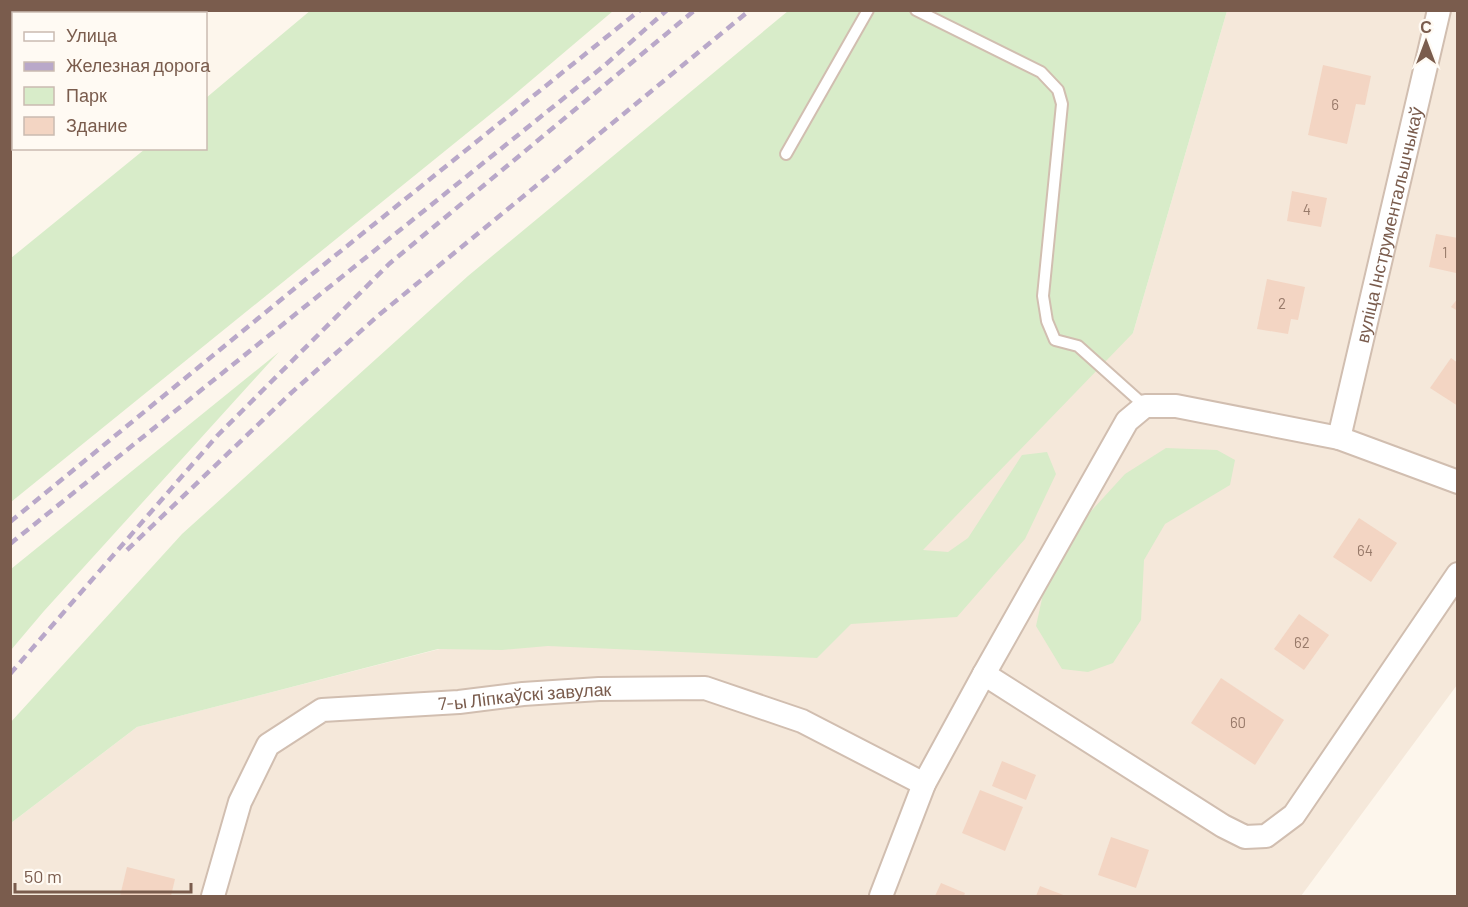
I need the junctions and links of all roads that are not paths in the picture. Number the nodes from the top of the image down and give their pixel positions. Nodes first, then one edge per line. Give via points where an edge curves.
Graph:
1 (868, 10) edge
2 (916, 10) edge
3 (1439, 10) edge
4 (786, 154) dead end
5 (1145, 406) junction
6 (1340, 438) junction
7 (1458, 482) edge
8 (1458, 574) edge
9 (984, 674) junction
10 (924, 784) junction
11 (214, 893) edge
12 (881, 897) edge

1 - 4 lane
2 - 5 lane via 1041,72 1058,90 1062,104 1043,296 1047,321 1055,339 1078,346
3 - 6 street, вуліца Інструментальшчыкаў
5 - 6 street via 1176,406
5 - 9 street via 1127,421
6 - 7 street
8 - 9 street via 1294,815 1266,836 1245,837 1223,826
9 - 10 street
10 - 11 street, 7-ы Ліпкаўскі завулак via 802,721 705,688 588,690 322,710 268,745 240,802
10 - 12 street

